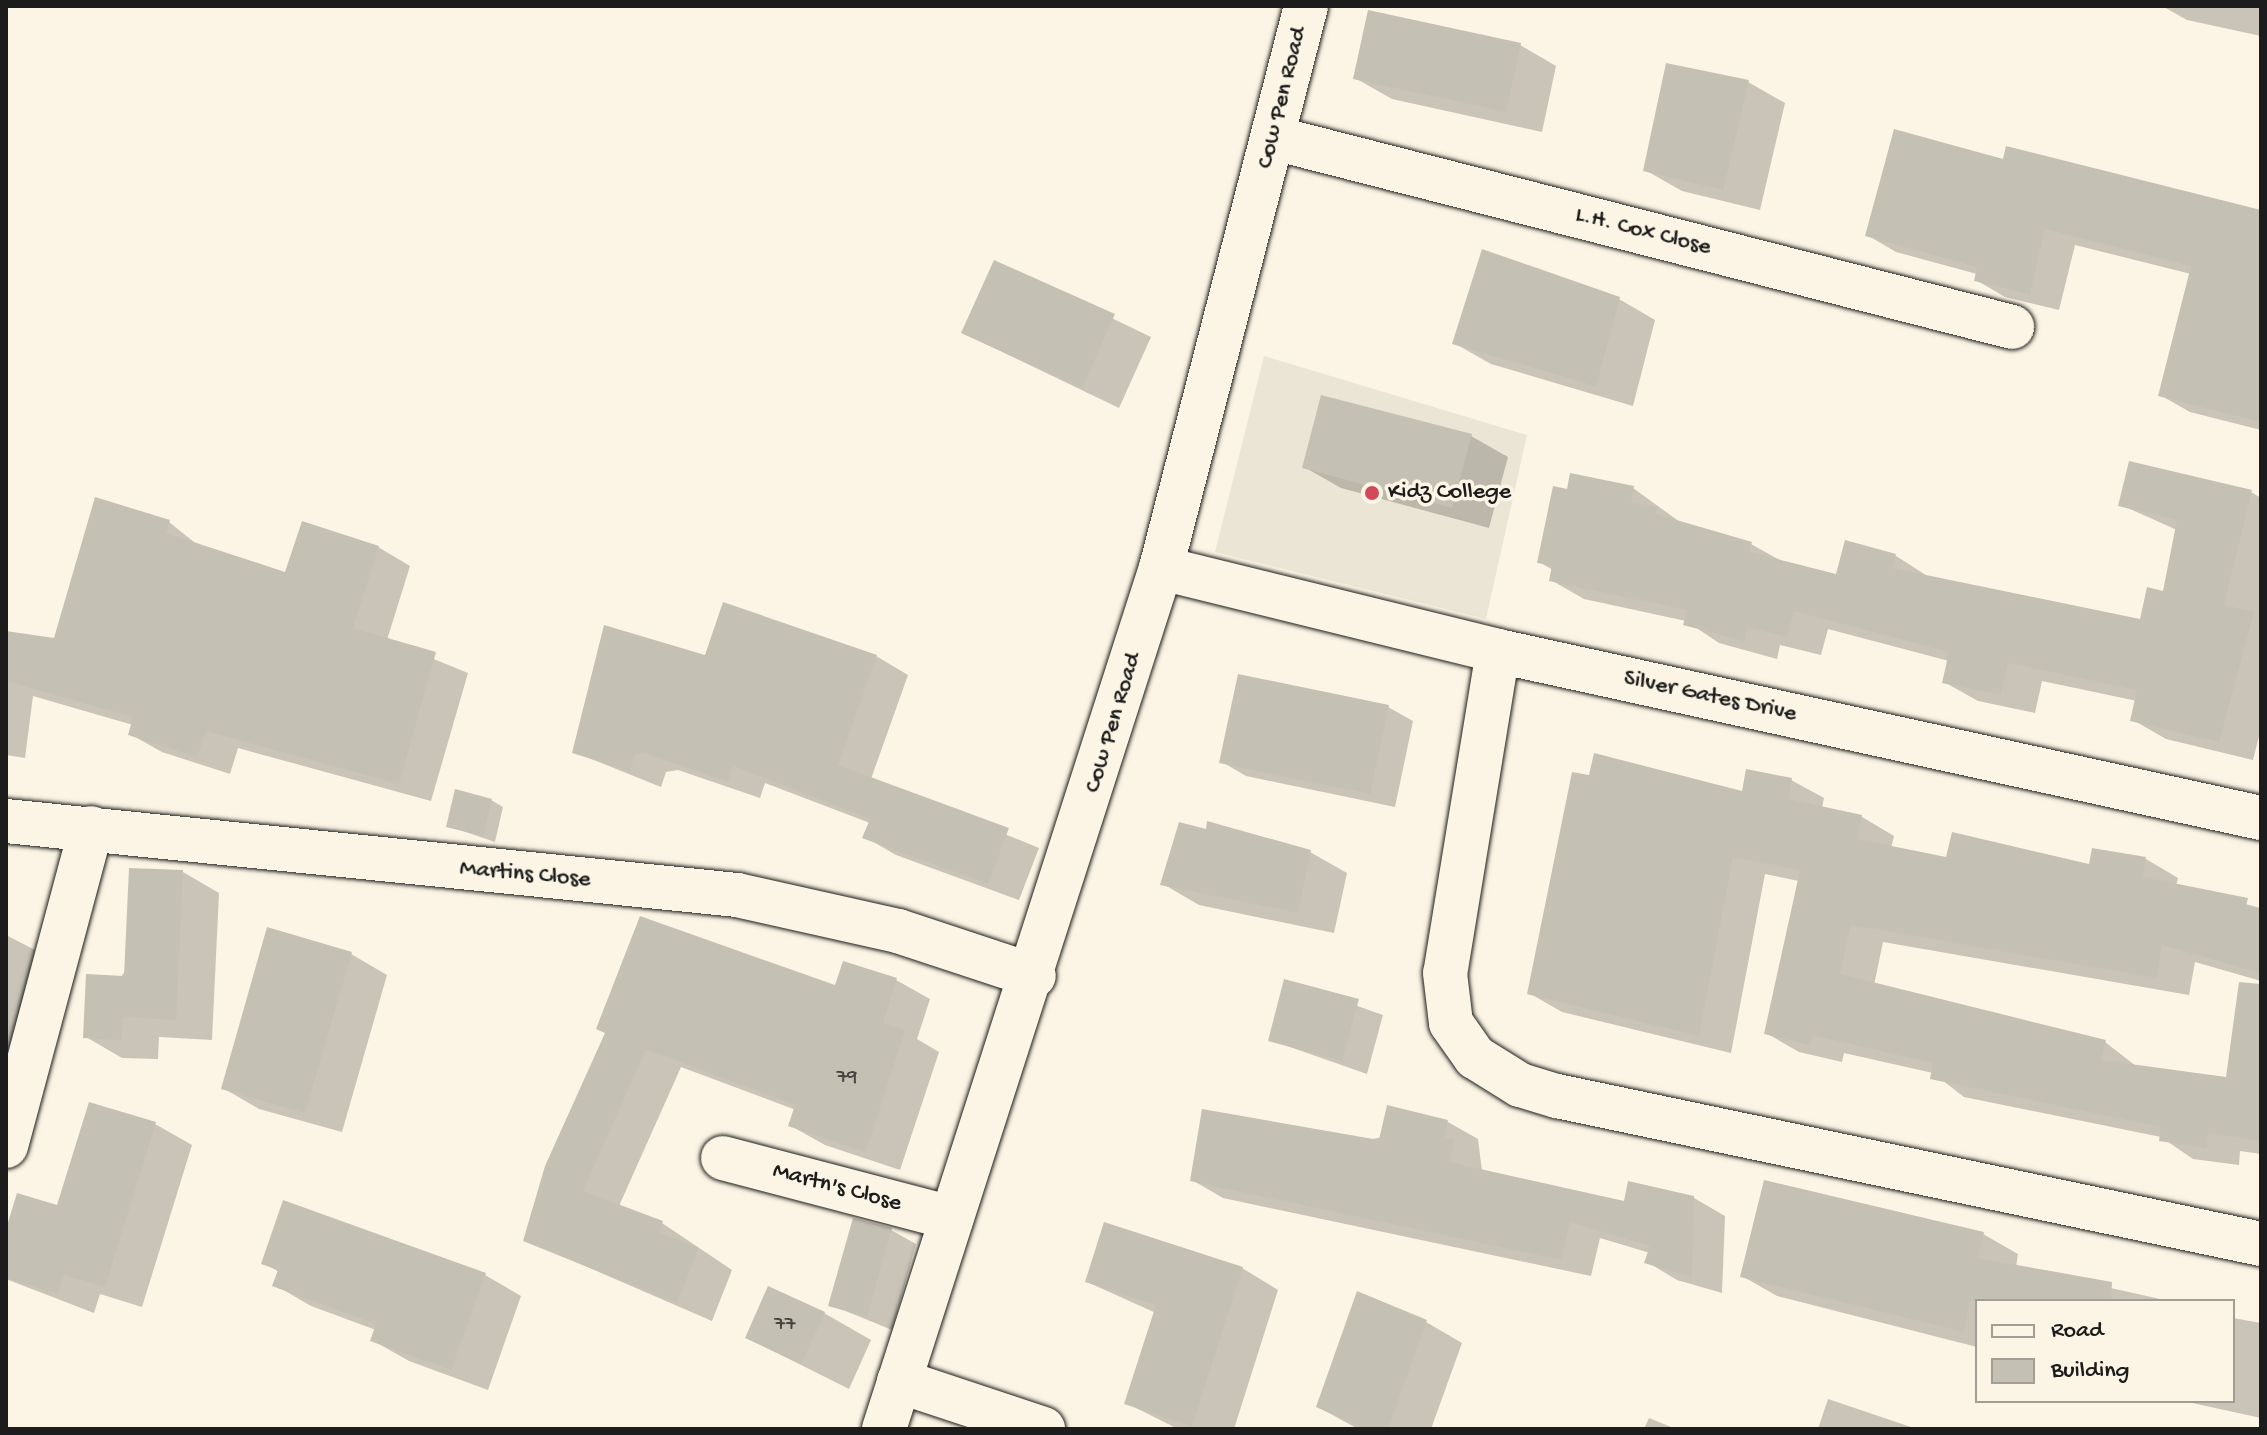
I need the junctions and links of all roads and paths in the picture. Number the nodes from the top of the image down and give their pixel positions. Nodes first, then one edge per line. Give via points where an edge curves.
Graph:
1 (1306, 6) edge
2 (1274, 138) junction
3 (2012, 327) dead end
4 (1161, 568) junction
5 (1498, 651) junction
6 (2260, 815) edge
7 (6, 821) edge
8 (91, 828) junction
9 (1034, 976) junction
10 (6, 1146) edge
11 (723, 1158) dead end
12 (951, 1218) junction
13 (2261, 1244) edge
14 (899, 1381) junction
15 (884, 1429) edge
16 (1043, 1429) edge

1 - 2 street, Cow Pen Road
2 - 3 street, L.H. Cox Close
2 - 4 street, Cow Pen Road
4 - 5 street, Silver Gates Drive
4 - 9 street, Cow Pen Road
5 - 6 street, Silver Gates Drive
5 - 13 street via 1446,949 1445,1003 1475,1057 1520,1085 1557,1096
7 - 8 street, Martins Close
8 - 9 street, Martins Close via 737,895 898,931
8 - 10 street
9 - 12 street, Cow Pen Road
11 - 12 street, Martn's Close
12 - 14 street, Cow Pen Road
14 - 15 street, Cow Pen Road
14 - 16 street

